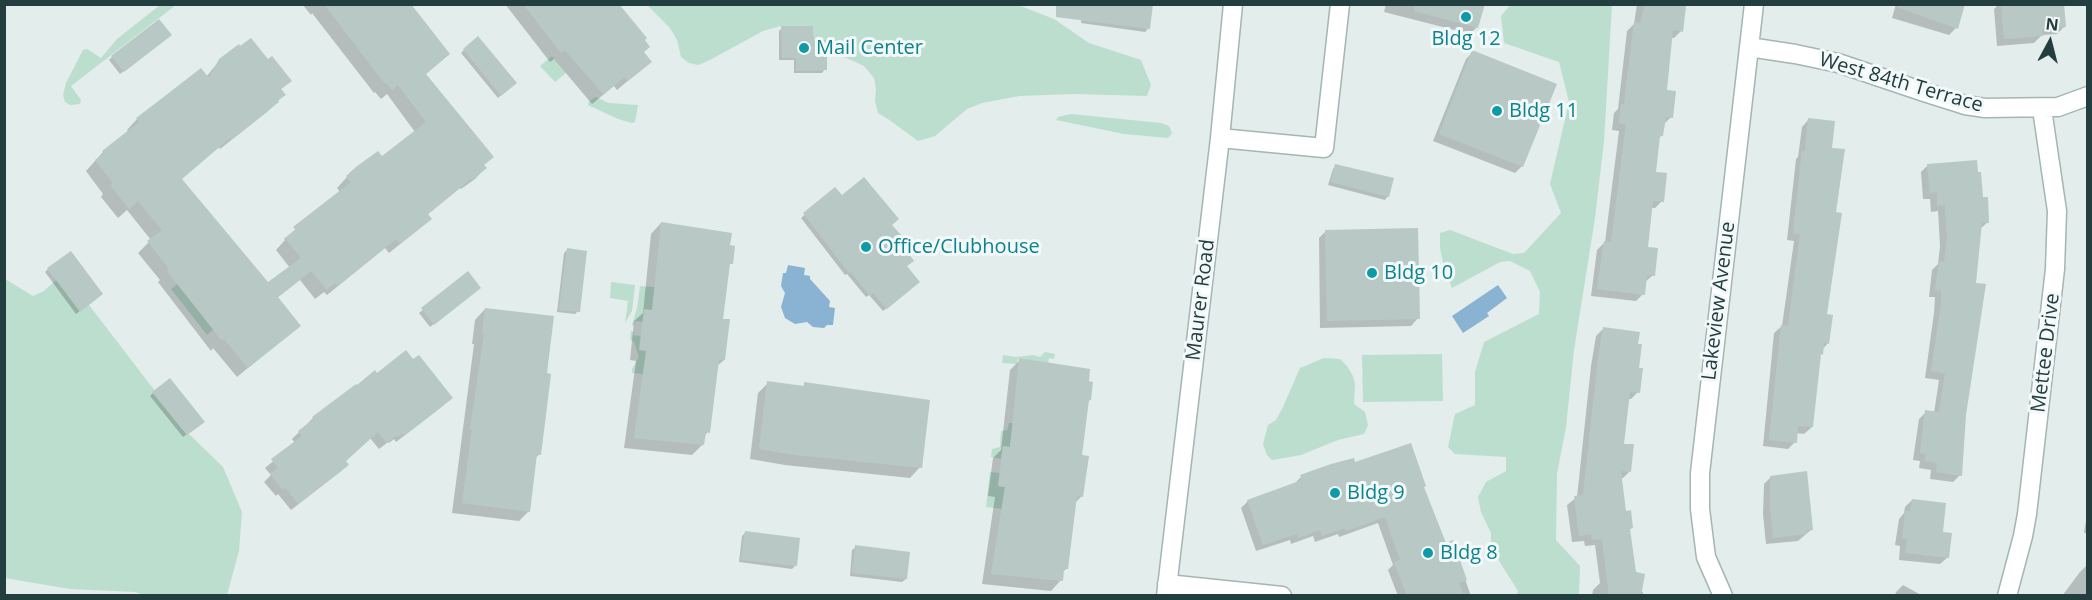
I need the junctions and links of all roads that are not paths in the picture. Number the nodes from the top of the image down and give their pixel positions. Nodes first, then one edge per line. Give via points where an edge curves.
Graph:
1 (1233, 4) edge
2 (1340, 4) edge
3 (1754, 4) edge
4 (1749, 47) junction
5 (2088, 96) edge
6 (2042, 109) junction
7 (1220, 138) junction
8 (1167, 590) edge
9 (1282, 596) edge
10 (1723, 596) edge
11 (2007, 596) edge

1 - 7 street, Maurer Road
2 - 7 street via 1324,148
3 - 4 street, Lakeview Avenue
4 - 6 street, West 84th Terrace via 1838,63 1965,105
4 - 10 street, Lakeview Avenue via 1700,473 1706,557
5 - 6 street, West 84th Terrace
6 - 11 street, Mettee Drive via 2058,234 2026,514
7 - 8 street, Maurer Road
8 - 9 street

